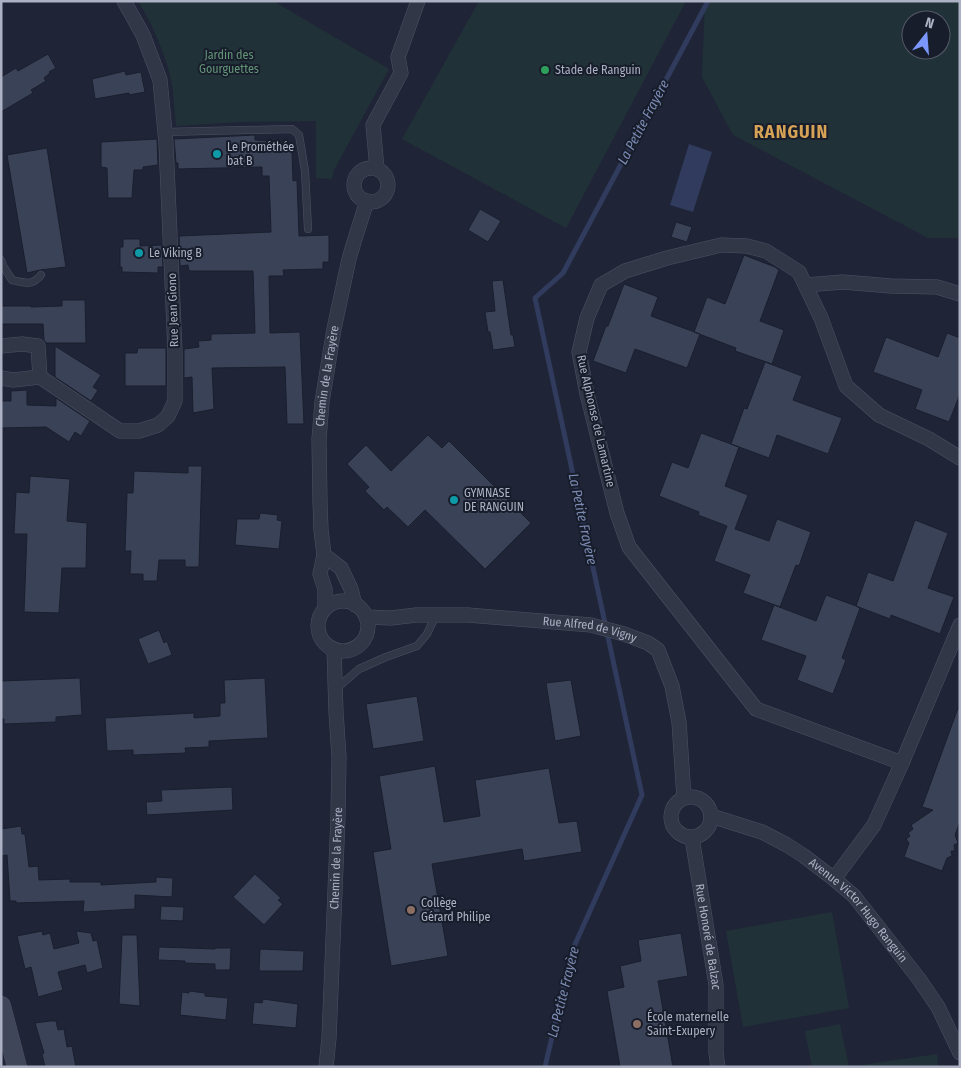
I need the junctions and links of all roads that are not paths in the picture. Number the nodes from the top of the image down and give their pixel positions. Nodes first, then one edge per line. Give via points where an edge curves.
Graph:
1 (124, 1) edge
2 (418, 1) edge
3 (165, 132) junction
4 (376, 169) junction
5 (367, 201) junction
6 (308, 229) dead end
7 (1, 260) edge
8 (41, 275) dead end
9 (805, 285) junction
10 (960, 294) edge
11 (1, 346) edge
12 (40, 377) junction
13 (1, 378) edge
14 (960, 458) edge
15 (324, 555) junction
16 (355, 605) junction
17 (325, 608) junction
18 (436, 615) junction
19 (366, 617) junction
20 (960, 625) edge
21 (334, 649) junction
22 (335, 690) junction
23 (902, 763) junction
24 (684, 798) junction
25 (711, 816) junction
26 (692, 838) junction
27 (834, 879) junction
28 (1, 1006) edge
29 (960, 1054) edge
30 (17, 1067) edge
31 (326, 1067) edge
32 (718, 1067) edge

1 - 3 street, Rue Jean Giono via 143,35 160,80
2 - 4 street via 398,56 401,73 373,125
3 - 6 lane via 292,129 299,135
3 - 12 street, Rue Jean Giono via 175,352 175,401 168,416 158,425 139,431 120,431
4 - 5 street via 388,180 387,191 380,200
4 - 5 street via 361,171 355,180 356,191
5 - 15 street, Chemin de la Frayère via 349,259 322,402 319,440
7 - 8 lane via 12,280 28,284
9 - 10 street via 843,282 938,287
9 - 14 street, Rue Alphonse de Lamartine via 846,386 879,415
9 - 23 street, Rue Alphonse de Lamartine via 799,272 766,252 747,246 721,245 667,258 625,271 601,285 586,318 579,352 617,513 629,547 756,709
11 - 12 street via 38,346
12 - 13 street
15 - 16 street via 341,568
15 - 17 street, Chemin de la Frayère via 320,574 325,589
16 - 17 street via 340,601
16 - 19 street
17 - 21 street via 319,621 319,634
18 - 19 street, Rue Alfred de Vigny
18 - 22 lane via 417,646 359,669
18 - 24 street, Rue Alfred de Vigny via 591,625 624,634 658,650 672,686 679,722
19 - 21 street via 367,631 361,644 348,650
20 - 23 street
21 - 22 street, Chemin de la Frayère
22 - 31 street, Chemin de la Frayère via 338,816
23 - 27 street via 874,825
24 - 25 street via 702,800
24 - 26 street via 671,811 671,824 679,834
25 - 26 street via 704,833
25 - 27 street, Avenue Victor Hugo Ranguin via 762,832 804,856
26 - 32 street, Rue Honoré de Balzac via 716,985
27 - 29 street, Avenue Victor Hugo Ranguin via 854,896 918,979 938,1007
28 - 30 main road

